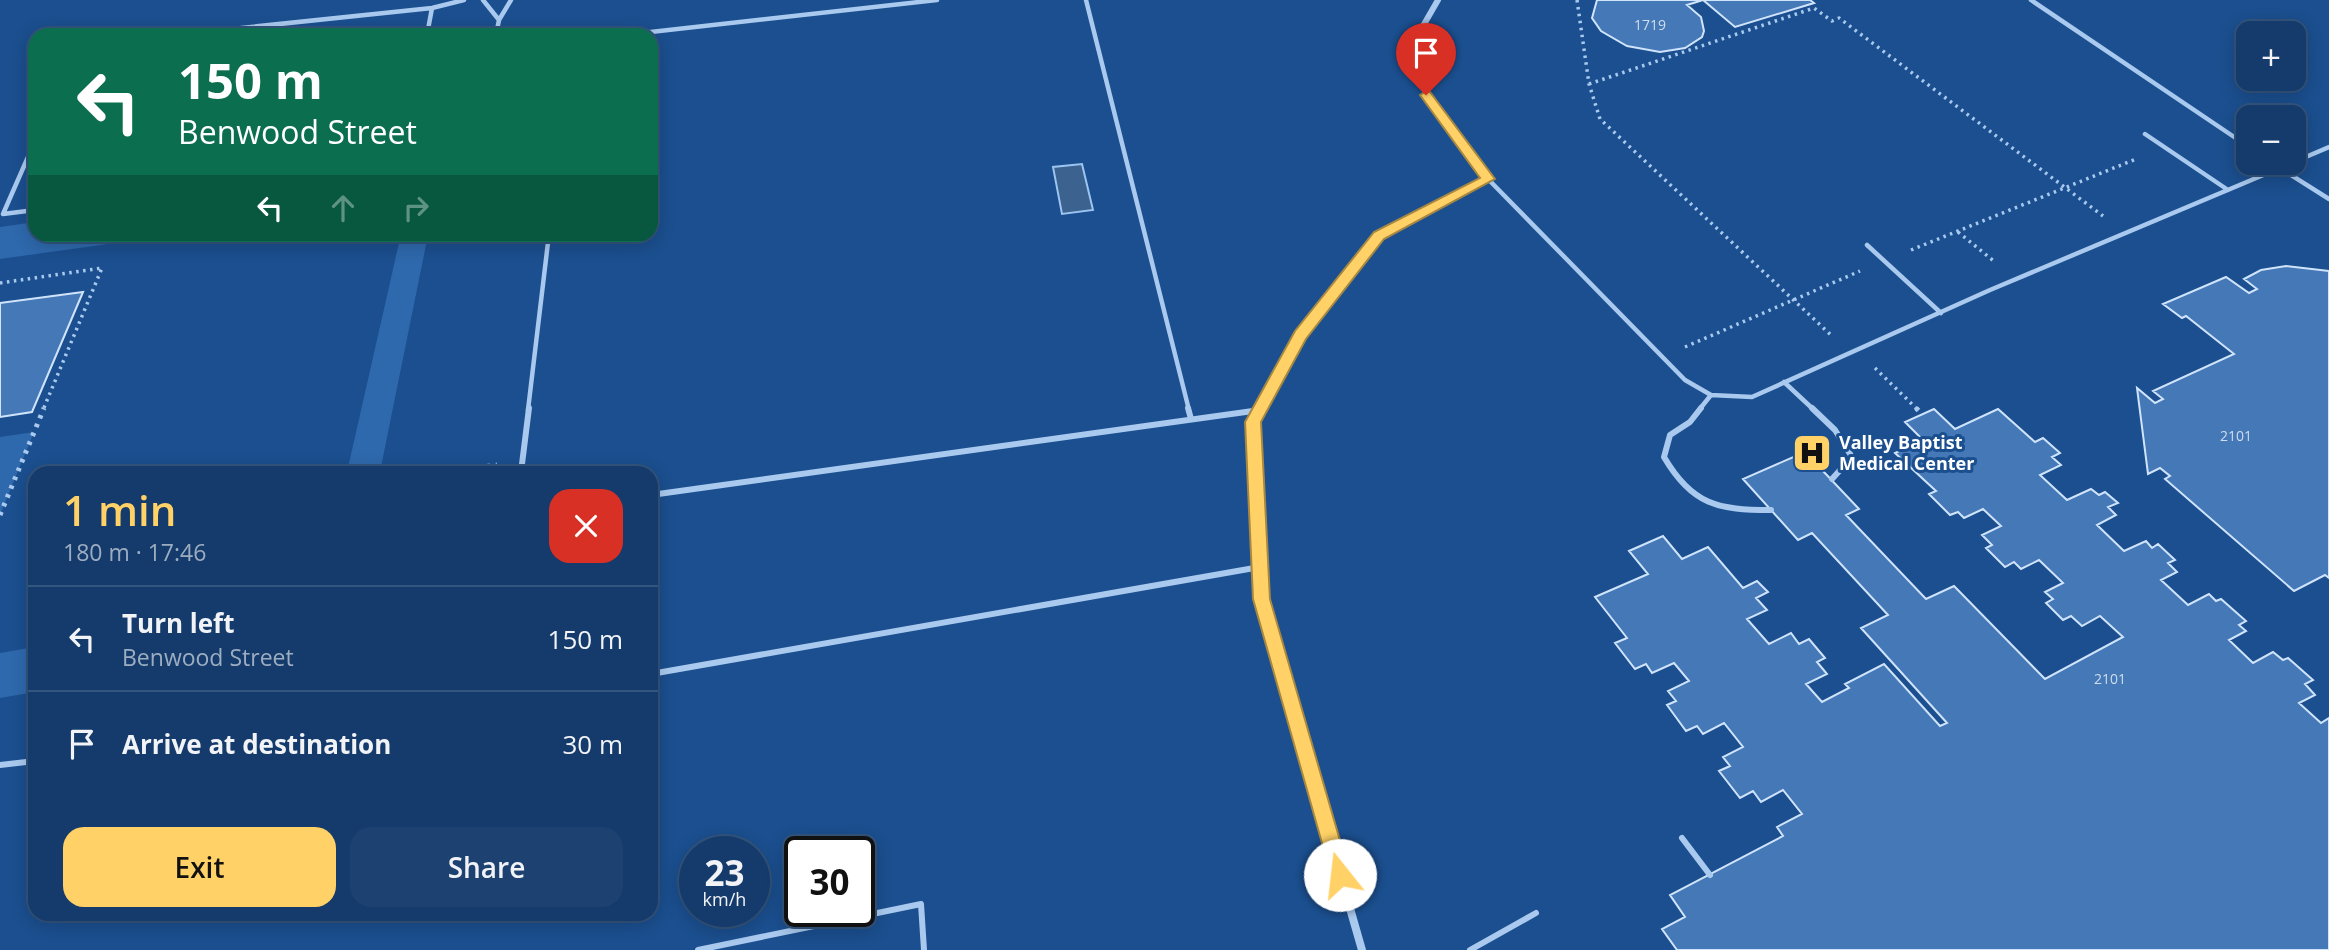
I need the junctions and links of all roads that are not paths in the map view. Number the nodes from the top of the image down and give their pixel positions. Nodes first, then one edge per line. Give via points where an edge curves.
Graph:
1 (464, 0) edge
2 (483, 0) edge
3 (511, 0) edge
4 (937, 0) edge
5 (1086, 0) edge
6 (1438, 0) edge
7 (2031, 0) edge
8 (432, 8) junction
9 (499, 20) junction
10 (241, 28) edge
11 (428, 28) edge
12 (497, 28) edge
13 (658, 31) edge
14 (2145, 134) dead end
15 (2236, 138) edge
16 (2329, 147) edge
17 (28, 156) edge
18 (2306, 157) edge
19 (2263, 175) edge
20 (2291, 175) edge
21 (1488, 179) junction
22 (2228, 190) junction
23 (2329, 199) edge
24 (28, 211) edge
25 (2, 214) edge
26 (548, 242) edge
27 (1867, 245) dead end
28 (1941, 313) junction
29 (1784, 383) junction
30 (1711, 395) junction
31 (1260, 410) junction
32 (1191, 419) junction
33 (522, 466) edge
34 (1832, 480) dead end
35 (658, 494) edge
36 (1771, 509) dead end
37 (1260, 567) junction
38 (658, 673) edge
39 (28, 762) edge
40 (0, 765) edge
41 (1682, 838) dead end
42 (1710, 875) dead end
43 (1536, 913) dead end
44 (698, 950) edge
45 (924, 950) edge
46 (1362, 950) edge
47 (1470, 950) edge

1 - 8 lane
2 - 9 lane
3 - 9 lane
4 - 13 lane
5 - 32 lane
6 - 21 street via 1423,26 1426,95
7 - 15 lane
8 - 10 lane
8 - 11 lane
9 - 12 lane
14 - 22 lane
16 - 18 lane
17 - 25 lane
19 - 22 lane
20 - 23 lane
21 - 30 lane via 1685,380
21 - 31 street via 1379,236 1301,335
22 - 28 lane
24 - 25 lane
26 - 33 lane
27 - 28 lane
28 - 29 lane
29 - 30 lane via 1752,397
29 - 34 lane via 1835,430 1852,457
30 - 36 lane via 1690,422 1670,435 1664,457 1675,478 1691,495 1728,511
31 - 32 lane
31 - 37 street via 1253,422
32 - 35 lane
37 - 38 lane
37 - 46 street via 1261,599
39 - 40 lane
41 - 42 lane
43 - 47 lane
44 - 45 lane via 921,904

